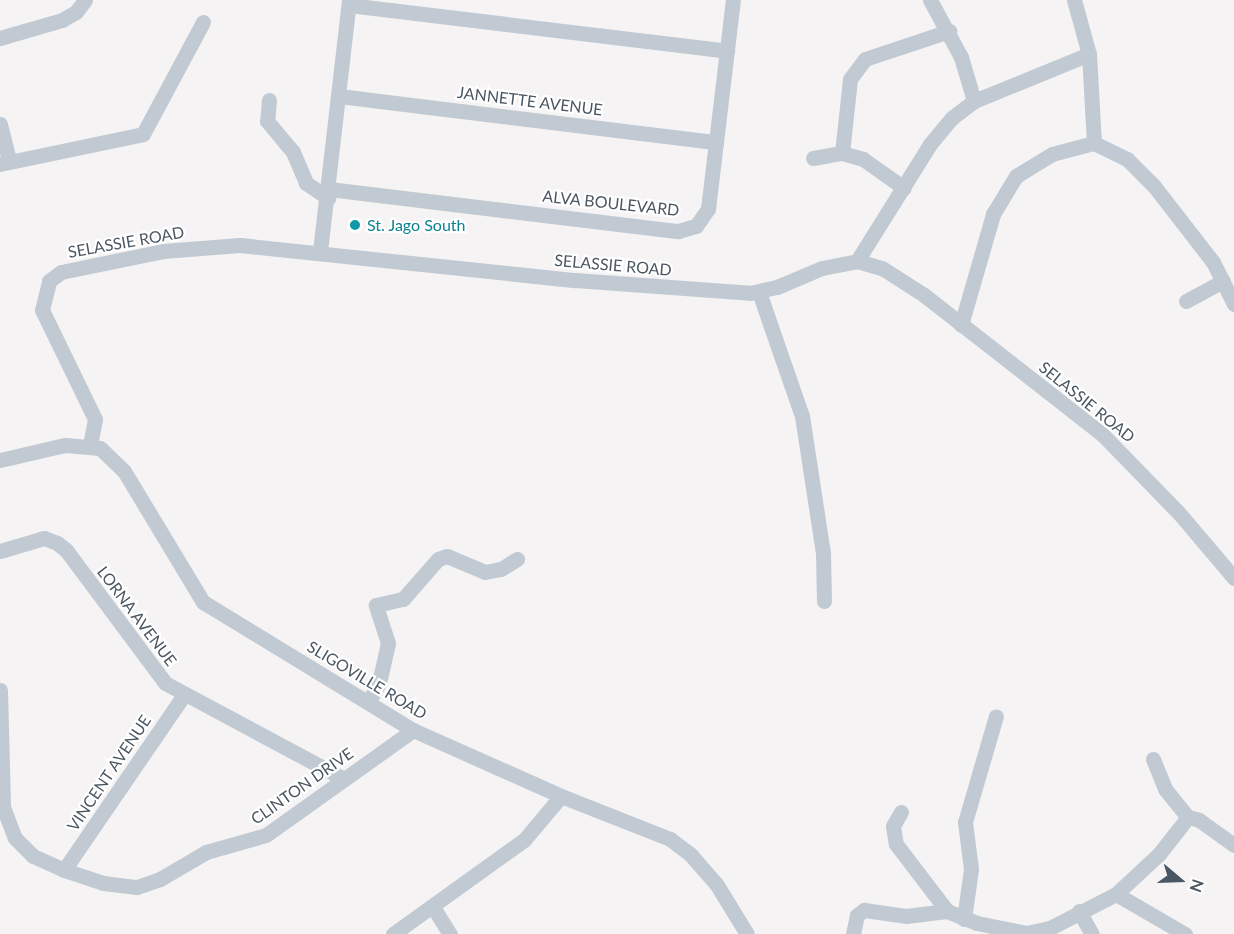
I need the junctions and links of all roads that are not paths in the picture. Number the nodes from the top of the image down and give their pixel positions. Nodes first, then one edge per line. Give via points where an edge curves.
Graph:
1 (85, 0) edge
2 (733, 0) edge
3 (930, 0) edge
4 (1074, 0) edge
5 (349, 2) edge
6 (203, 22) dead end
7 (950, 31) junction
8 (0, 38) edge
9 (727, 51) junction
10 (1089, 54) junction
11 (339, 96) junction
12 (269, 100) dead end
13 (974, 101) junction
14 (0, 124) edge
15 (716, 142) junction
16 (1094, 143) junction
17 (842, 153) junction
18 (813, 158) dead end
19 (4, 162) edge
20 (904, 188) junction
21 (329, 193) junction
22 (320, 251) junction
23 (857, 261) junction
24 (1223, 281) junction
25 (759, 292) junction
26 (1186, 301) dead end
27 (1234, 304) edge
28 (961, 325) junction
29 (90, 445) junction
30 (0, 460) edge
31 (0, 551) edge
32 (517, 559) dead end
33 (1234, 578) edge
34 (824, 601) dead end
35 (0, 690) edge
36 (183, 696) junction
37 (369, 701) junction
38 (996, 716) dead end
39 (413, 730) junction
40 (1153, 759) dead end
41 (0, 769) edge
42 (344, 779) junction
43 (561, 796) junction
44 (901, 812) dead end
45 (1188, 817) junction
46 (1234, 845) edge
47 (64, 870) junction
48 (1116, 894) junction
49 (433, 907) junction
50 (946, 911) junction
51 (1079, 911) junction
52 (964, 919) junction
53 (997, 931) edge
54 (853, 933) edge
55 (393, 934) edge
56 (450, 934) edge
57 (747, 934) edge
58 (1092, 934) edge
59 (1185, 934) edge

1 - 8 street via 76,12 62,20
2 - 9 street, ALVA BOULEVARD
3 - 7 street
4 - 10 street
5 - 9 street
5 - 11 street
6 - 19 street via 143,134
7 - 13 street
7 - 17 street via 865,59 850,79
9 - 15 street, ALVA BOULEVARD
10 - 13 street
10 - 16 street
11 - 15 street, JANNETTE AVENUE
11 - 21 street
12 - 21 street via 267,121 293,152 306,183
13 - 20 street via 930,144
14 - 19 street
15 - 21 street, ALVA BOULEVARD via 708,209 696,226 678,231
16 - 24 street via 1127,159 1154,186 1213,262
16 - 28 street via 1052,154 1016,176 993,214
17 - 18 street
17 - 20 street via 880,169
20 - 23 street
21 - 22 street
22 - 25 street, SELASSIE ROAD via 586,281
22 - 29 street, SELASSIE ROAD via 202,247 163,251 55,276 45,290 42,310 95,419
23 - 25 street, SELASSIE ROAD via 822,268
23 - 28 street, SELASSIE ROAD via 898,278
24 - 26 street
24 - 27 street
25 - 34 street via 802,416 823,553
28 - 33 street, SELASSIE ROAD via 1124,454
29 - 30 street via 65,445
29 - 37 street, SLIGOVILLE ROAD via 109,454 124,471 203,602
31 - 36 street, LORNA AVENUE via 44,538 66,550 152,669
32 - 37 street via 484,572 447,556 438,559 403,599 376,605 388,643 379,683
35 - 41 street, CLINTON DRIVE
36 - 42 street, LORNA AVENUE
36 - 47 street, VINCENT AVENUE
37 - 39 street, SLIGOVILLE ROAD
38 - 52 street via 965,822 971,869
39 - 42 street, CLINTON DRIVE
39 - 43 street, SLIGOVILLE ROAD
40 - 45 street via 1165,789
41 - 47 street, CLINTON DRIVE via 3,807 15,838 33,856
42 - 47 street, CLINTON DRIVE via 266,835 206,852 137,887 103,883
43 - 49 street via 524,840
43 - 57 street, SLIGOVILLE ROAD via 681,846 717,885
44 - 50 street via 893,826 896,844
45 - 46 street via 1199,820
45 - 48 street via 1160,854
48 - 51 street
48 - 59 street
49 - 55 street
49 - 56 street
50 - 52 street
50 - 54 street via 906,916 864,910 857,915
51 - 53 street via 1038,932
51 - 58 street
52 - 53 street

